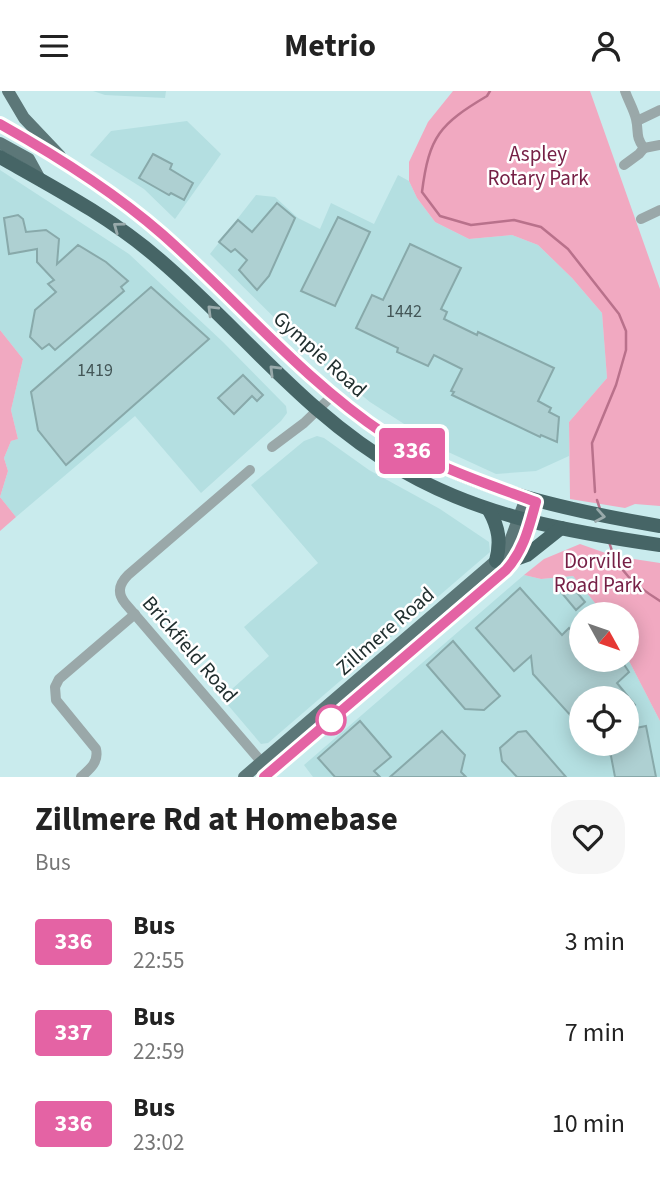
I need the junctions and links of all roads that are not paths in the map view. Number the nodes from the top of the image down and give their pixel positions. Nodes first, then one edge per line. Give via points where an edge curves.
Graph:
1 (8, 91) edge
2 (625, 91) edge
3 (660, 110) edge
4 (637, 121) junction
5 (0, 124) edge
6 (0, 143) edge
7 (660, 145) edge
8 (644, 148) junction
9 (0, 157) edge
10 (66, 163) junction
11 (624, 165) dead end
12 (41, 181) junction
13 (660, 210) edge
14 (641, 219) dead end
15 (332, 397) junction
16 (316, 410) junction
17 (272, 447) dead end
18 (250, 470) dead end
19 (531, 500) junction
20 (489, 510) junction
21 (525, 521) junction
22 (660, 526) edge
23 (561, 528) junction
24 (660, 545) edge
25 (516, 559) junction
26 (496, 561) junction
27 (135, 614) junction
28 (265, 770) edge
29 (81, 777) edge
30 (244, 777) edge

1 - 10 main road via 24,118
2 - 4 street
3 - 4 street
4 - 8 street via 637,139
5 - 10 highway, Gympie Road
6 - 12 main road via 29,159
7 - 8 street
8 - 11 street
9 - 12 highway, Gympie Road
10 - 15 highway, Gympie Road via 162,234
16 -> 12 highway, Gympie Road via 159,259 110,221
13 - 14 street
15 - 16 street
15 - 19 highway, Gympie Road via 416,453
16 - 17 street
16 - 20 highway, Gympie Road via 404,472
18 - 27 street, Brickfield Road via 123,579 121,598
19 - 21 main road, Zillmere Road
19 -> 22 highway, Gympie Road
20 - 21 highway, Gympie Road
20 - 26 highway via 499,532
21 - 23 highway, Gympie Road
21 - 25 main road, Zillmere Road
21 - 26 main road, Zillmere Road
23 - 24 highway, Gympie Road
23 - 25 highway
25 - 28 main road, Zillmere Road
26 - 28 main road, Zillmere Road
27 - 28 street, Brickfield Road
27 - 29 street via 55,687 58,704 96,749 94,764
28 - 30 main road, Zillmere Road

